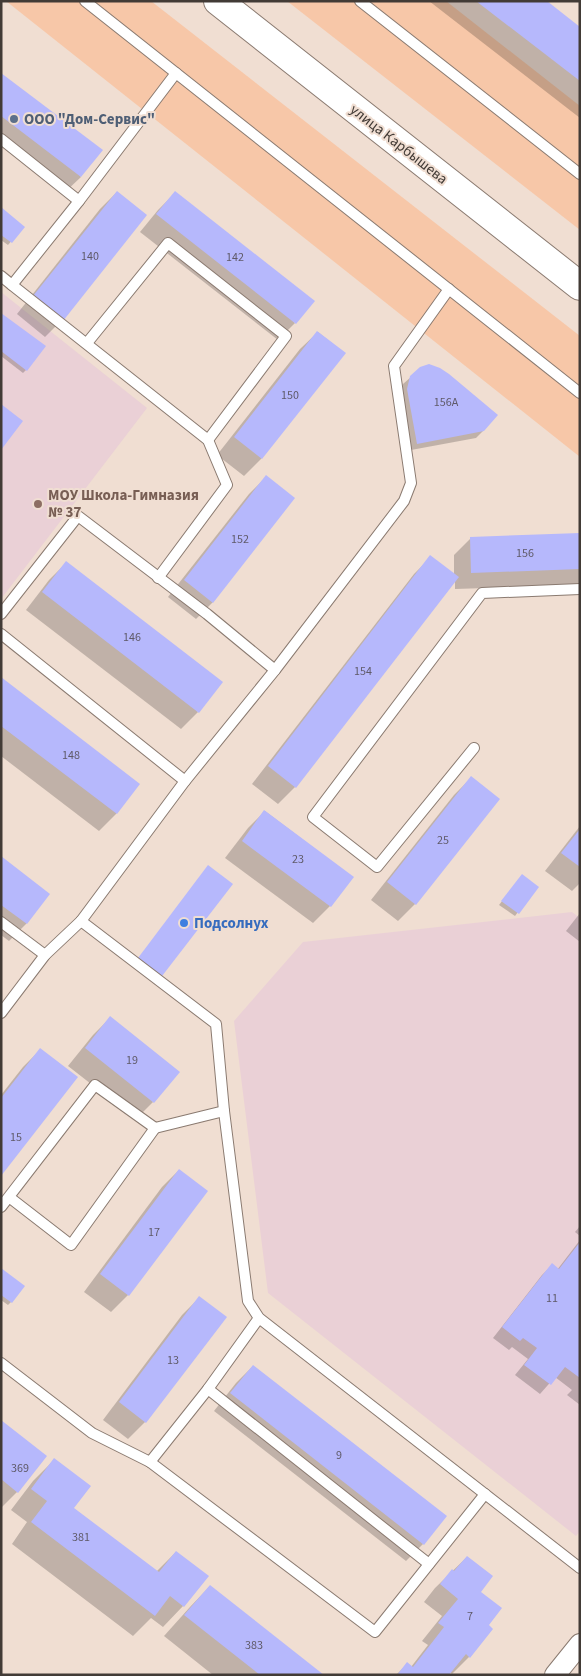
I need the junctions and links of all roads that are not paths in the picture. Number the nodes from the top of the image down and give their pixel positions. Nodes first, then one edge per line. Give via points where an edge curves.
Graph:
1 (84, 1) edge
2 (218, 1) edge
3 (360, 1) edge
4 (176, 73) junction
5 (1, 140) edge
6 (580, 174) edge
7 (79, 201) junction
8 (1, 276) edge
9 (12, 284) junction
10 (580, 286) edge
11 (449, 289) junction
12 (87, 343) junction
13 (580, 393) edge
14 (208, 440) junction
15 (158, 578) junction
16 (580, 589) edge
17 (1, 614) edge
18 (1, 634) edge
19 (275, 670) junction
20 (474, 748) dead end
21 (185, 781) junction
22 (81, 921) junction
23 (1, 922) edge
24 (45, 955) junction
25 (1, 1013) edge
26 (224, 1111) junction
27 (155, 1128) junction
28 (9, 1197) junction
29 (1, 1207) edge
30 (259, 1318) junction
31 (1, 1364) edge
32 (208, 1389) junction
33 (150, 1462) junction
34 (485, 1494) junction
35 (429, 1564) junction
36 (580, 1568) edge
37 (580, 1644) edge
38 (555, 1675) edge

1 - 4 lane
2 - 10 street, улица Карбышева
3 - 6 lane
4 - 7 lane
4 - 11 lane
5 - 7 lane
7 - 9 lane
8 - 9 lane
9 - 12 lane
11 - 13 lane
11 - 19 lane via 394,366 411,483 404,501
12 - 14 lane
12 - 14 lane via 168,243 286,336
14 - 15 lane via 227,485
15 - 17 lane via 78,516
15 - 19 lane
16 - 20 lane via 482,593 313,817 377,867
18 - 21 lane
19 - 21 lane
21 - 22 lane
22 - 24 lane
22 - 26 lane via 216,1024
23 - 24 lane
24 - 25 lane
26 - 27 lane
26 - 30 lane via 248,1301
27 - 28 lane via 94,1085
27 - 28 lane via 71,1245
28 - 29 lane
30 - 32 lane
30 - 34 lane
31 - 33 lane via 92,1433
32 - 33 lane
32 - 35 lane
33 - 35 lane via 375,1632
34 - 35 lane
34 - 36 lane
37 - 38 street

